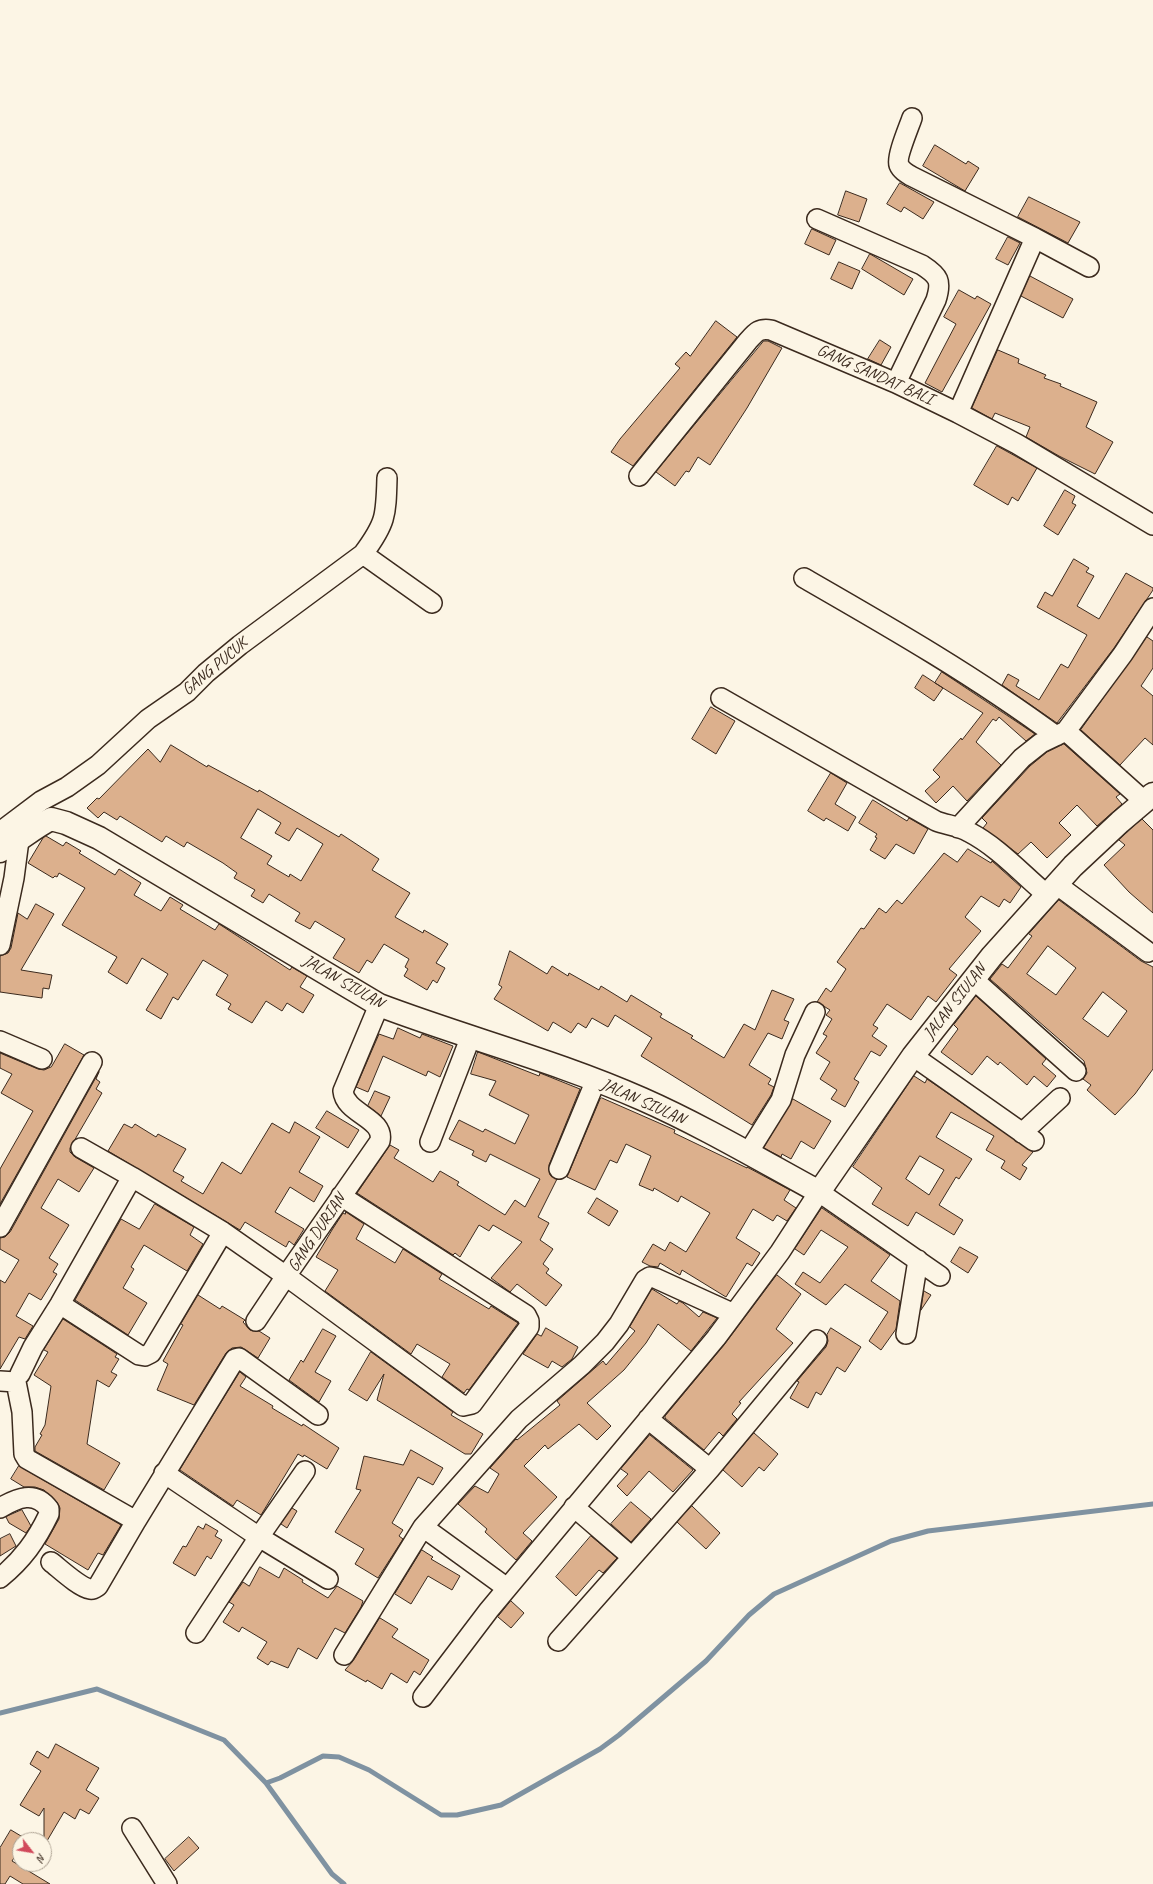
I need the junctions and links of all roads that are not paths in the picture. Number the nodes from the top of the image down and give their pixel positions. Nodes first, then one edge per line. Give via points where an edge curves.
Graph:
1 (912, 118) dead end
2 (817, 219) dead end
3 (1035, 238) junction
4 (1089, 267) dead end
5 (896, 383) junction
6 (958, 413) junction
7 (639, 476) dead end
8 (387, 478) dead end
9 (1153, 525) edge
10 (363, 554) junction
11 (804, 578) dead end
12 (432, 603) dead end
13 (1153, 608) edge
14 (721, 698) dead end
15 (1061, 733) junction
16 (1149, 798) edge
17 (958, 828) junction
18 (9, 836) edge
19 (0, 851) edge
20 (1051, 889) junction
21 (0, 945) edge
22 (1148, 952) dead end
23 (973, 979) junction
24 (379, 1005) junction
25 (815, 1012) dead end
26 (471, 1036) junction
27 (0, 1041) edge
28 (913, 1056) junction
29 (42, 1059) dead end
30 (92, 1062) dead end
31 (1076, 1071) dead end
32 (596, 1080) junction
33 (1060, 1098) dead end
34 (430, 1142) dead end
35 (81, 1148) dead end
36 (748, 1153) junction
37 (559, 1169) dead end
38 (132, 1177) junction
39 (818, 1192) junction
40 (341, 1196) junction
41 (0, 1227) edge
42 (223, 1232) junction
43 (918, 1260) junction
44 (286, 1276) junction
45 (940, 1276) dead end
46 (60, 1304) junction
47 (734, 1314) junction
48 (256, 1320) dead end
49 (906, 1334) dead end
50 (817, 1340) dead end
51 (12, 1379) edge
52 (318, 1415) dead end
53 (648, 1419) junction
54 (710, 1469) junction
55 (305, 1471) dead end
56 (164, 1473) junction
57 (574, 1507) junction
58 (0, 1508) edge
59 (136, 1521) junction
60 (423, 1527) junction
61 (260, 1537) junction
62 (632, 1557) junction
63 (51, 1562) dead end
64 (0, 1578) edge
65 (328, 1579) dead end
66 (507, 1588) junction
67 (196, 1632) dead end
68 (558, 1641) dead end
69 (344, 1655) dead end
70 (423, 1697) dead end
71 (132, 1828) dead end
72 (167, 1884) edge

1 - 3 street via 899,156 899,164 903,170
2 - 5 street via 922,265 939,281 940,288 936,300
3 - 4 street
3 - 6 street
5 - 6 street, GANG SANDAT BALI
5 - 7 street, GANG SANDAT BALI via 771,330 758,330
6 - 9 street, GANG SANDAT BALI via 1017,444
8 - 10 street, GANG PUCUK via 382,527
10 - 12 street
10 - 18 street, GANG PUCUK via 240,645 187,692 148,719 98,765 42,801
11 - 15 street via 905,636
13 - 15 street via 1123,654
14 - 17 street via 936,821
15 - 16 street
15 - 17 street via 1041,743 1022,758
16 - 20 street, JALAN SIULAN via 1094,846
17 - 20 street via 978,837
18 - 19 street, JALAN SIULAN
18 - 21 street via 14,878
18 - 24 street, JALAN SIULAN via 51,819 66,823 98,838
20 - 22 street
20 - 23 street, JALAN SIULAN
23 - 28 street, JALAN SIULAN
23 - 31 street
24 - 26 street, JALAN SIULAN via 425,1023
24 - 40 street, GANG DURIAN via 343,1091 348,1104 379,1129 380,1142
25 - 36 street via 795,1055 781,1100
26 - 32 street, JALAN SIULAN
26 - 34 street
27 - 29 street
28 - 33 street via 1028,1137
28 - 39 street, JALAN SIULAN
30 - 41 street
32 - 36 street, JALAN SIULAN via 643,1099
32 - 37 street
35 - 38 street
36 - 39 street, JALAN SIULAN
38 - 42 street
38 - 46 street
39 - 43 street
39 - 47 street via 780,1252
40 - 44 street, GANG DURIAN
40 - 44 street, GANG DURIAN via 526,1315 529,1327 472,1404 463,1406
42 - 44 street
42 - 46 street via 148,1355 139,1355
43 - 45 street
43 - 49 street
44 - 48 street
46 - 51 street
47 - 53 street
47 - 60 street via 650,1277 645,1280 619,1324 605,1342 518,1419
50 - 54 street
51 - 59 street via 22,1412 25,1457
52 - 56 street via 239,1358 235,1359
53 - 54 street
53 - 57 street
54 - 62 street
55 - 61 street
56 - 59 street
56 - 61 street
57 - 62 street
57 - 66 street
58 - 64 street via 26,1496 41,1500 49,1508 46,1520 31,1547 20,1561
59 - 63 street via 94,1589 83,1586
60 - 66 street
60 - 69 street
61 - 65 street
61 - 67 street
62 - 68 street
66 - 70 street
71 - 72 street

